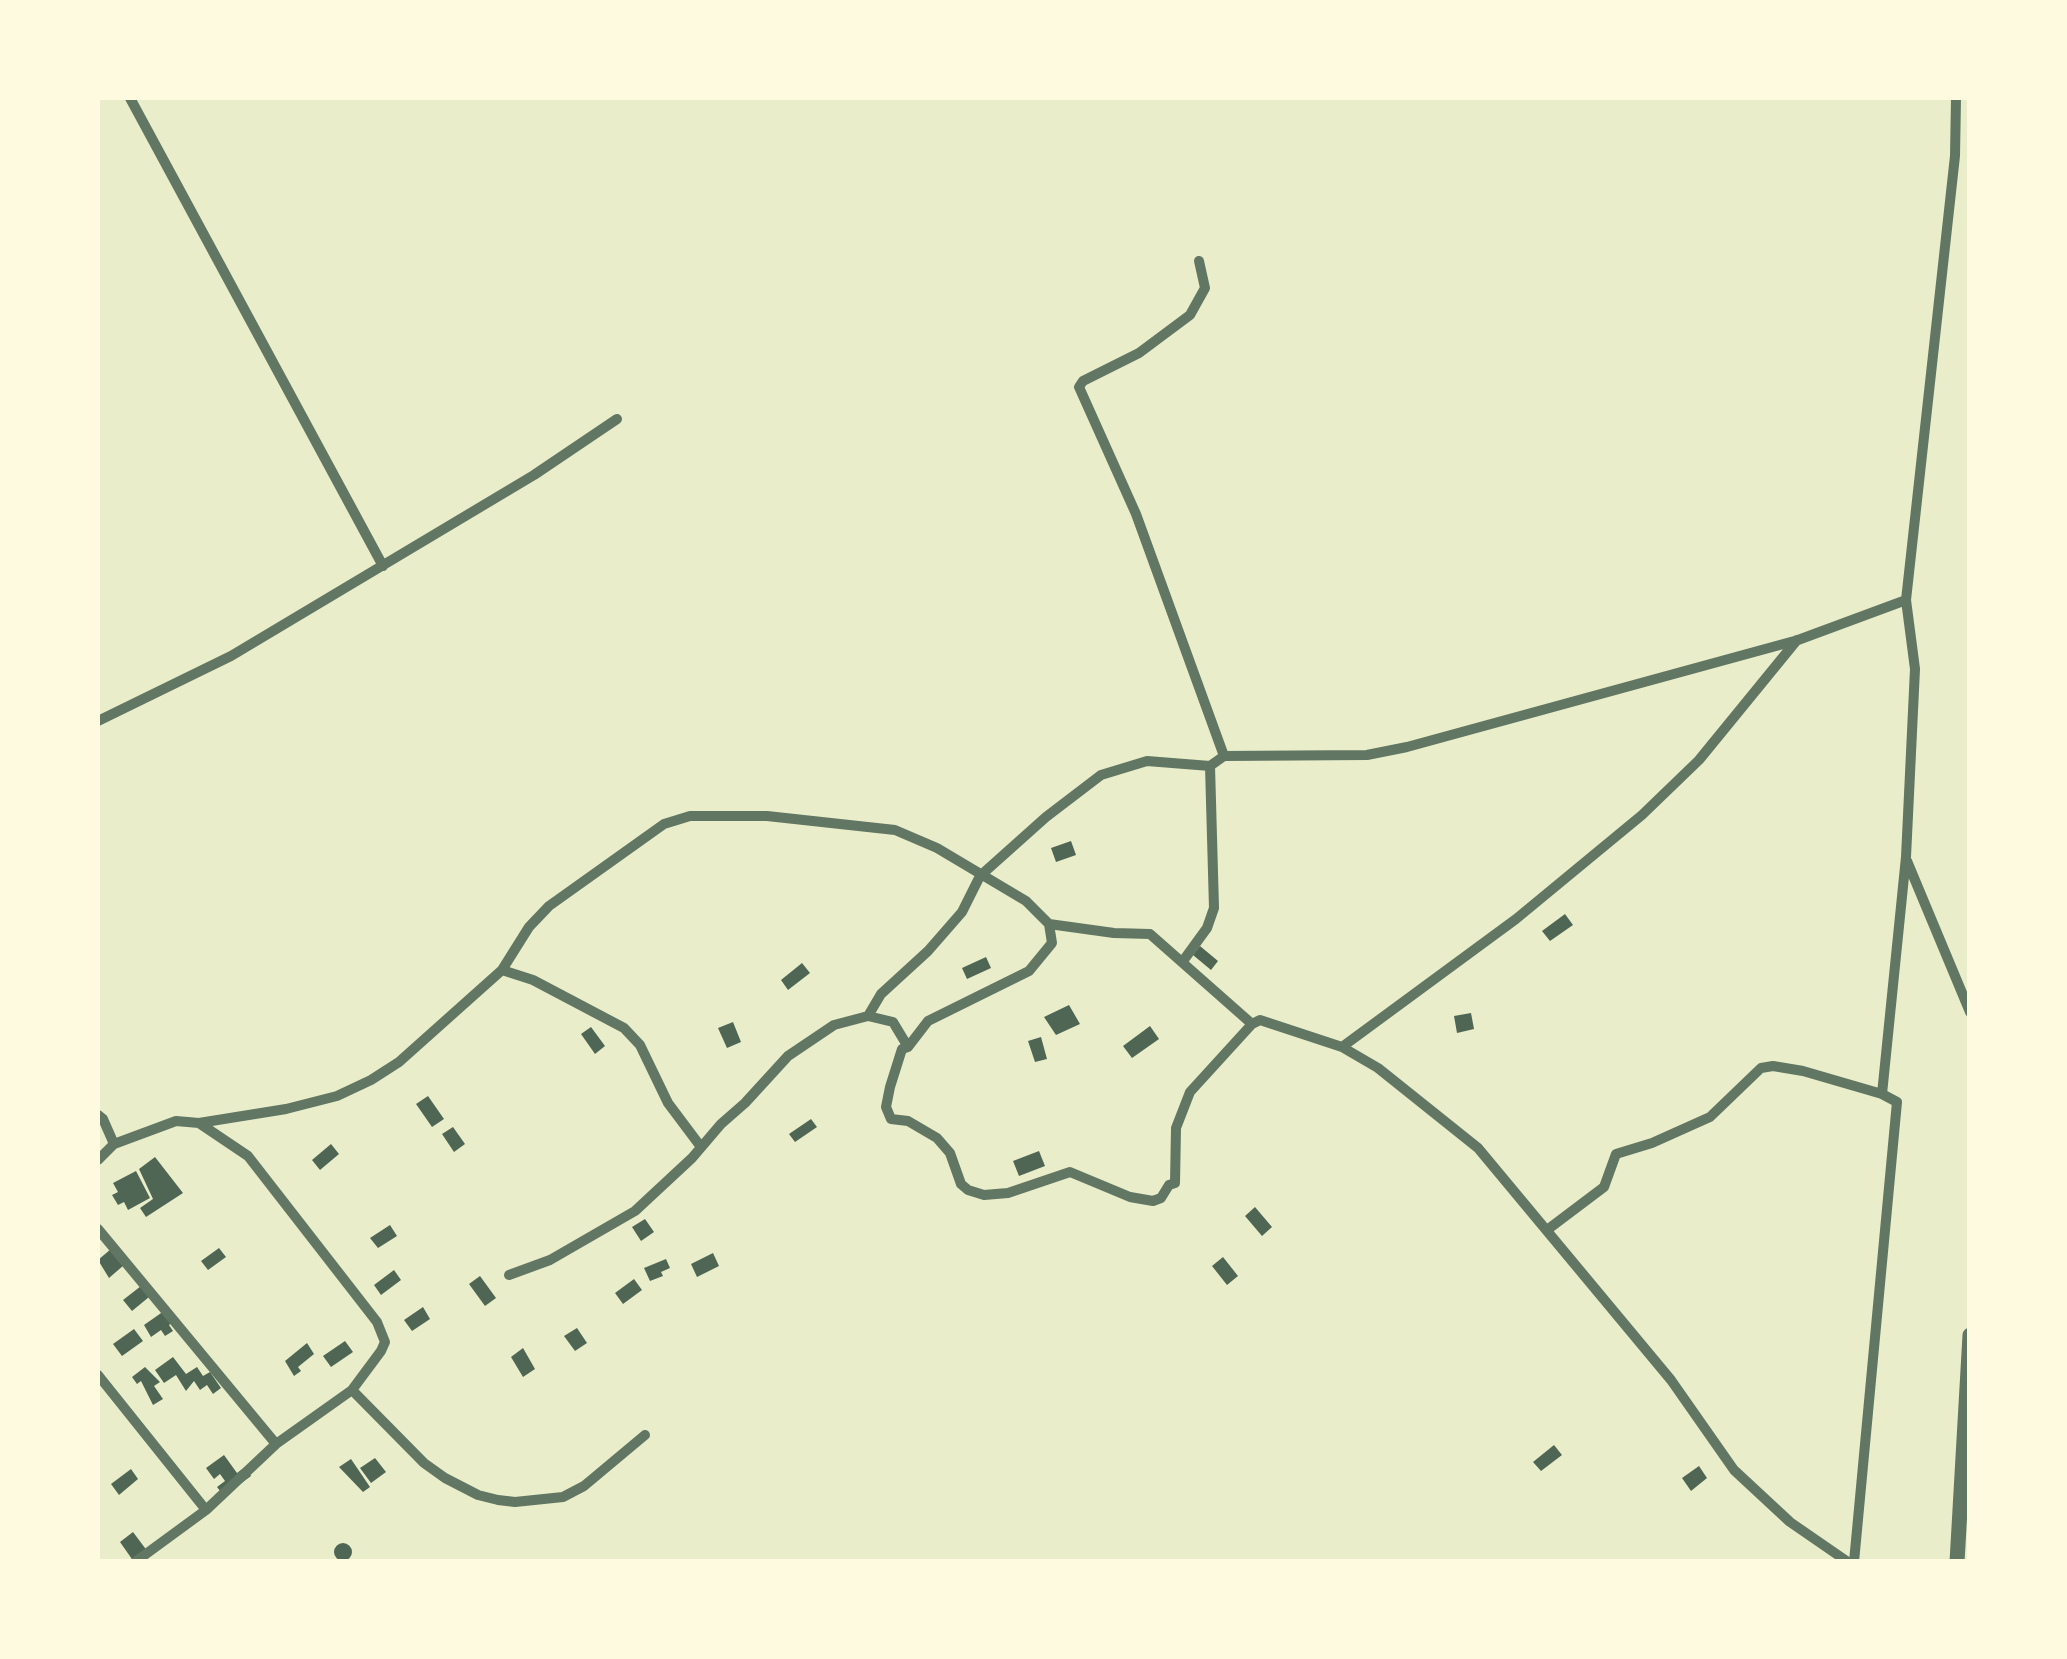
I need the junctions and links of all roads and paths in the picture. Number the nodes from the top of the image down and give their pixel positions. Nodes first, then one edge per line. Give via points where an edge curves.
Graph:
1 (130, 98) edge
2 (1956, 98) edge
3 (1198, 261) dead end
4 (617, 419) dead end
5 (384, 566) junction
6 (1906, 600) junction
7 (1798, 640) junction
8 (98, 720) edge
9 (1224, 756) junction
10 (1210, 766) junction
11 (1906, 858) junction
12 (980, 876) junction
13 (1049, 924) junction
14 (1184, 960) junction
15 (502, 970) junction
16 (1970, 1012) edge
17 (868, 1016) junction
18 (1252, 1024) junction
19 (908, 1047) junction
20 (1342, 1047) junction
21 (1882, 1094) junction
22 (98, 1115) edge
23 (200, 1123) junction
24 (114, 1144) junction
25 (701, 1147) junction
26 (98, 1160) edge
27 (98, 1230) edge
28 (1547, 1230) junction
29 (510, 1274) dead end
30 (1970, 1335) edge
31 (98, 1375) edge
32 (352, 1390) junction
33 (645, 1435) dead end
34 (276, 1444) junction
35 (206, 1510) junction
36 (134, 1562) edge
37 (1851, 1562) edge
38 (1957, 1562) edge

1 - 5 street
2 - 6 street
3 - 9 street via 1205,288 1190,315 1079,387 1136,514
4 - 5 street
5 - 8 street via 231,656
6 - 7 street
6 - 11 street via 1915,670
7 - 9 street via 1407,747 1366,755
7 - 20 street via 1699,760 1642,815 1516,919
9 - 10 street
10 - 12 street via 1147,761 1101,775
10 - 14 street via 1214,908
11 - 16 street
11 - 21 street
12 - 13 street via 1026,901
12 - 15 street via 895,830 767,816 690,816 664,824 548,906
12 - 17 street via 962,912 881,994
13 - 14 street via 1150,934
13 - 19 street via 1052,943 1029,971 928,1021
14 - 18 street
15 - 23 street via 371,1080 338,1096
15 - 25 street via 624,1028
17 - 19 street via 893,1022
17 - 25 street via 834,1025 788,1056
18 - 19 street via 1190,1092 1176,1128 1175,1183 1153,1201 1070,1172 1008,1193 968,1190 937,1138 887,1111 894,1072
18 - 20 street via 1260,1020
20 - 28 street via 1478,1148
21 - 28 street via 1802,1071 1761,1068 1710,1117 1616,1154 1604,1187
21 - 37 street via 1897,1102
22 - 24 street
23 - 24 street via 176,1121
23 - 32 street via 248,1156 383,1332 382,1352
24 - 26 street
25 - 29 street via 636,1211 550,1260
27 - 34 street
28 - 37 street via 1671,1380 1734,1470 1790,1522
30 - 38 street
31 - 35 street
32 - 33 street via 424,1463 498,1500 563,1497
32 - 34 street
34 - 35 street
35 - 36 street

